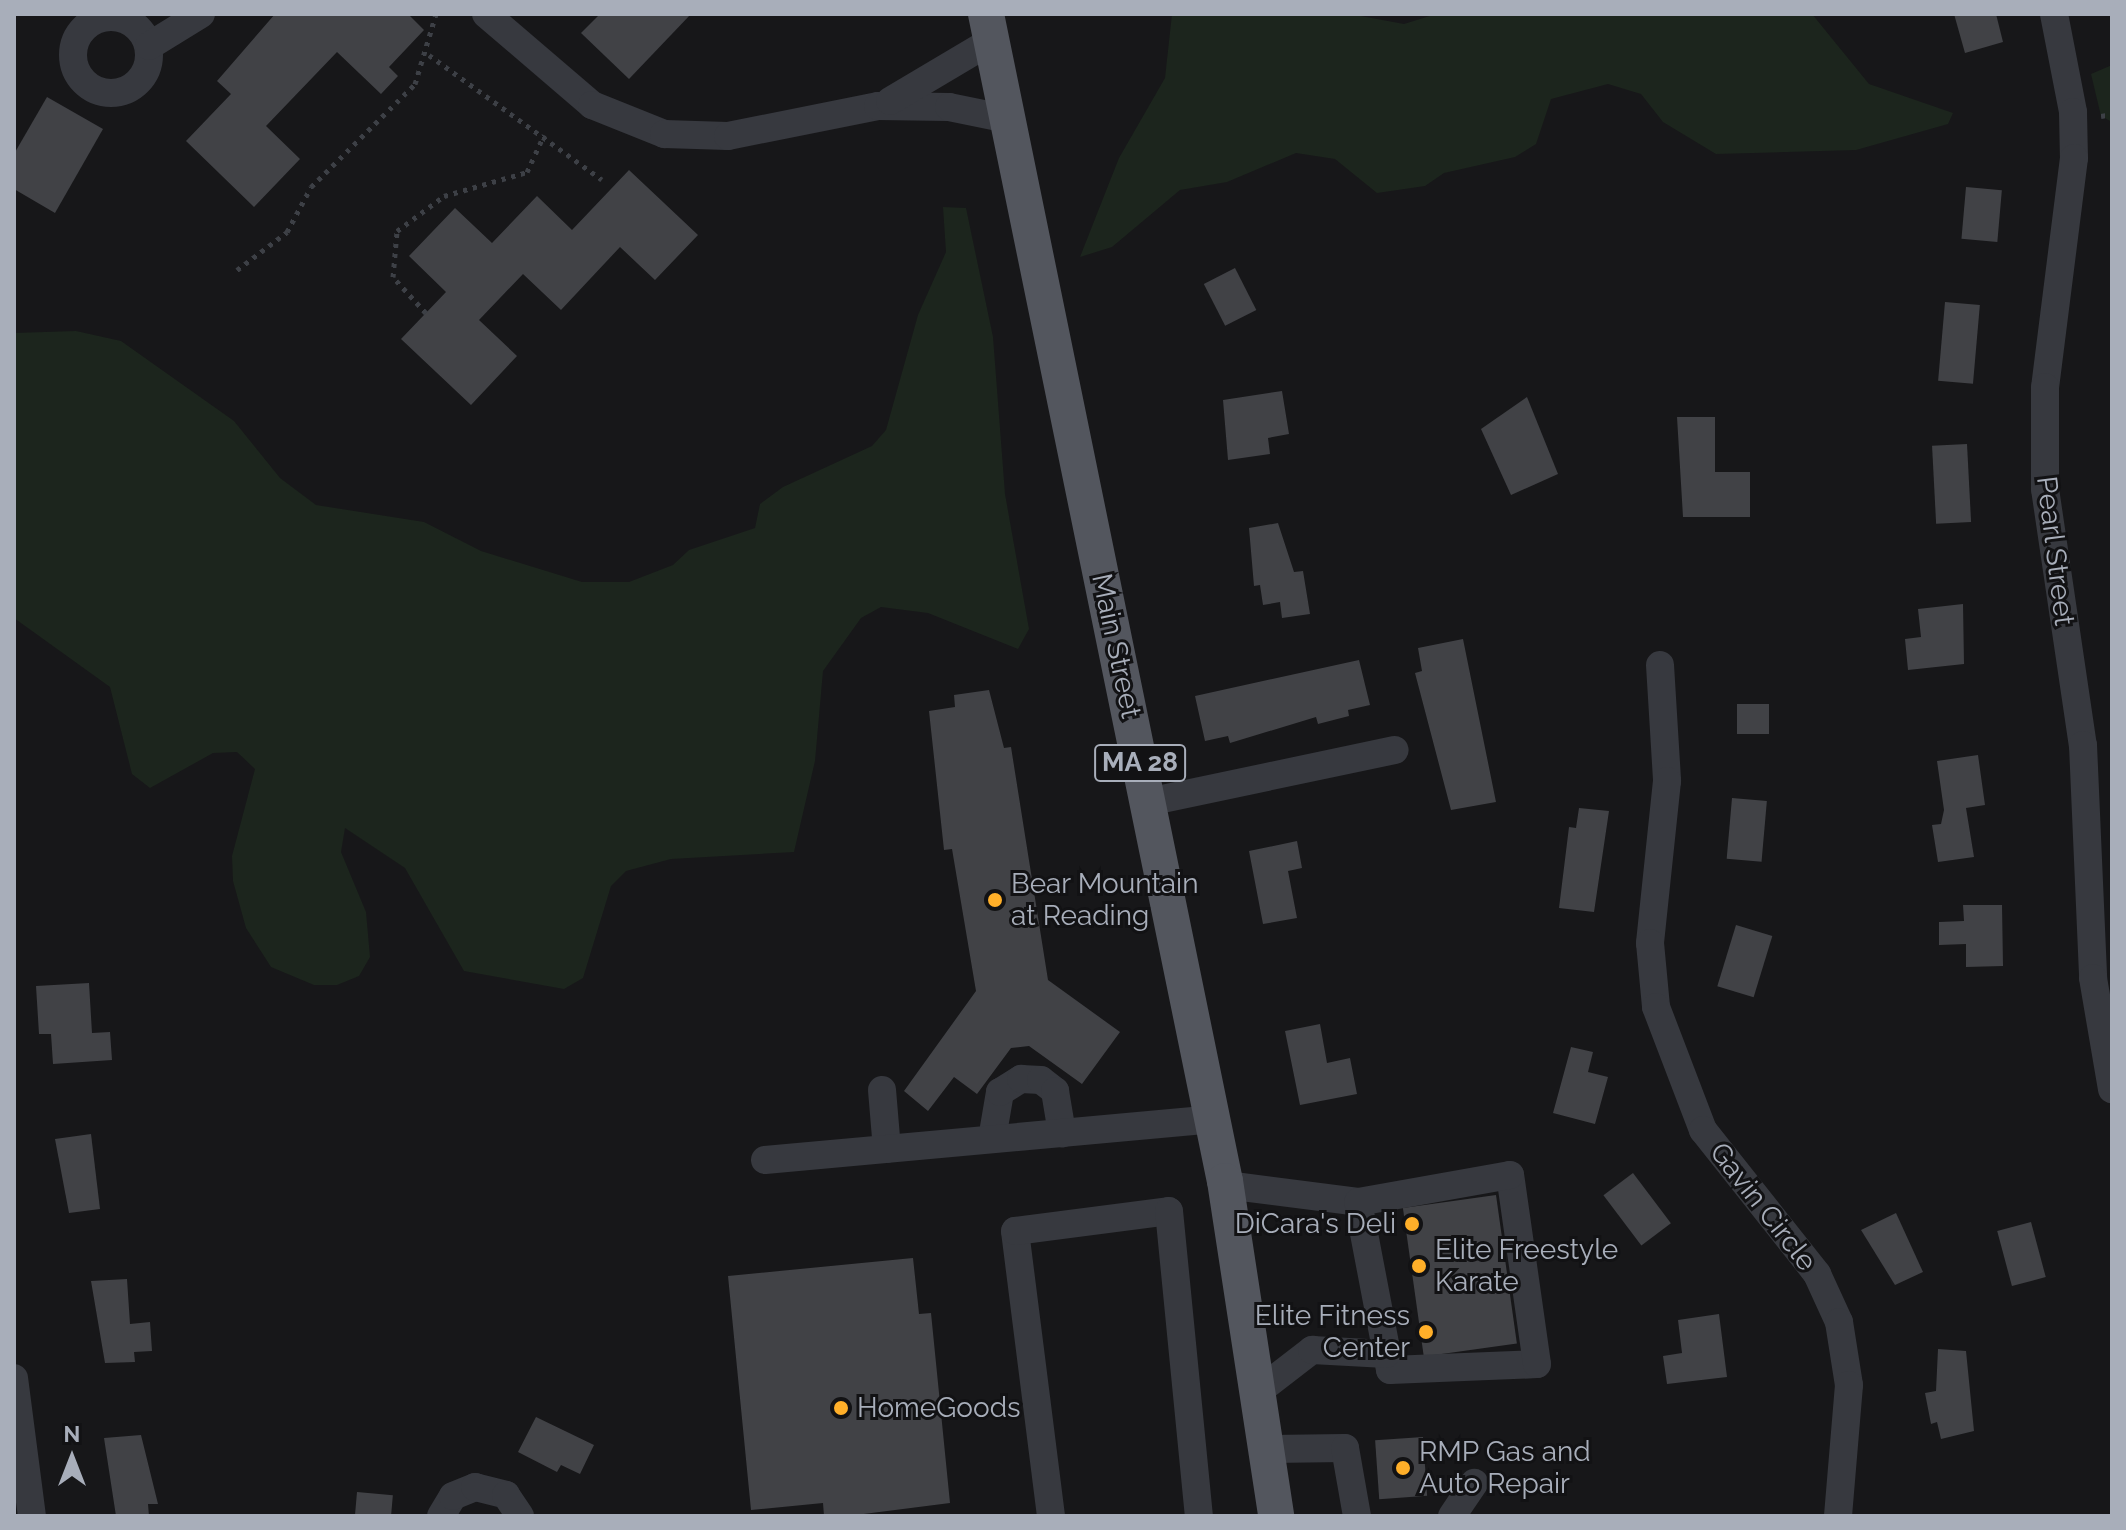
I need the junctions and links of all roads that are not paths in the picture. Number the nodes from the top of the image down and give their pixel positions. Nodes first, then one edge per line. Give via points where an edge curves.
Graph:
1 (201, 14) edge
2 (486, 14) edge
3 (2054, 14) edge
4 (988, 27) edge
5 (149, 46) dead end
6 (878, 106) junction
7 (1008, 119) junction
8 (1660, 665) dead end
9 (1395, 750) dead end
10 (1148, 802) junction
11 (2112, 1089) edge
12 (882, 1090) dead end
13 (1212, 1119) junction
14 (1062, 1133) junction
15 (992, 1139) junction
16 (887, 1149) junction
17 (765, 1160) dead end
18 (1226, 1185) junction
19 (1358, 1202) junction
20 (1386, 1354) junction
21 (14, 1378) edge
22 (1260, 1390) junction
23 (1268, 1449) junction
24 (1474, 1483) dead end
25 (32, 1516) edge
26 (441, 1516) edge
27 (520, 1516) edge
28 (1051, 1516) edge
29 (1199, 1516) edge
30 (1276, 1516) edge
31 (1357, 1516) edge
32 (1452, 1516) edge
33 (1838, 1516) edge

1 - 5 street
2 - 6 street via 592,105 651,131 728,136
3 - 11 street, Pearl Street via 2073,112 2074,158 2045,387 2045,489 2083,745 2093,978
4 - 6 street via 942,76
4 - 7 main road, Main Street / MA 28
6 - 7 street via 949,107
7 - 10 main road, Main Street / MA 28
8 - 33 street, Gavin Circle via 1667,781 1650,943 1656,1007 1703,1130 1817,1274 1839,1322 1849,1385
9 - 10 street
10 - 13 main road, Main Street / MA 28
12 - 16 street
13 - 14 street
13 - 18 main road, Main Street / MA 28
14 - 15 street
14 - 15 street via 1055,1091 1041,1080 1021,1079 1000,1092
15 - 16 street
16 - 17 street
18 - 19 street
18 - 22 main road, Main Street / MA 28
19 - 20 street
19 - 20 street via 1510,1175 1537,1364 1390,1370
20 - 22 street via 1312,1350
21 - 25 street
22 - 23 main road, Main Street / MA 28
23 - 30 main road, Main Street / MA 28
23 - 31 street via 1342,1446
24 - 32 street
26 - 27 street via 460,1492 483,1487 506,1495
28 - 29 street via 1015,1231 1169,1211

